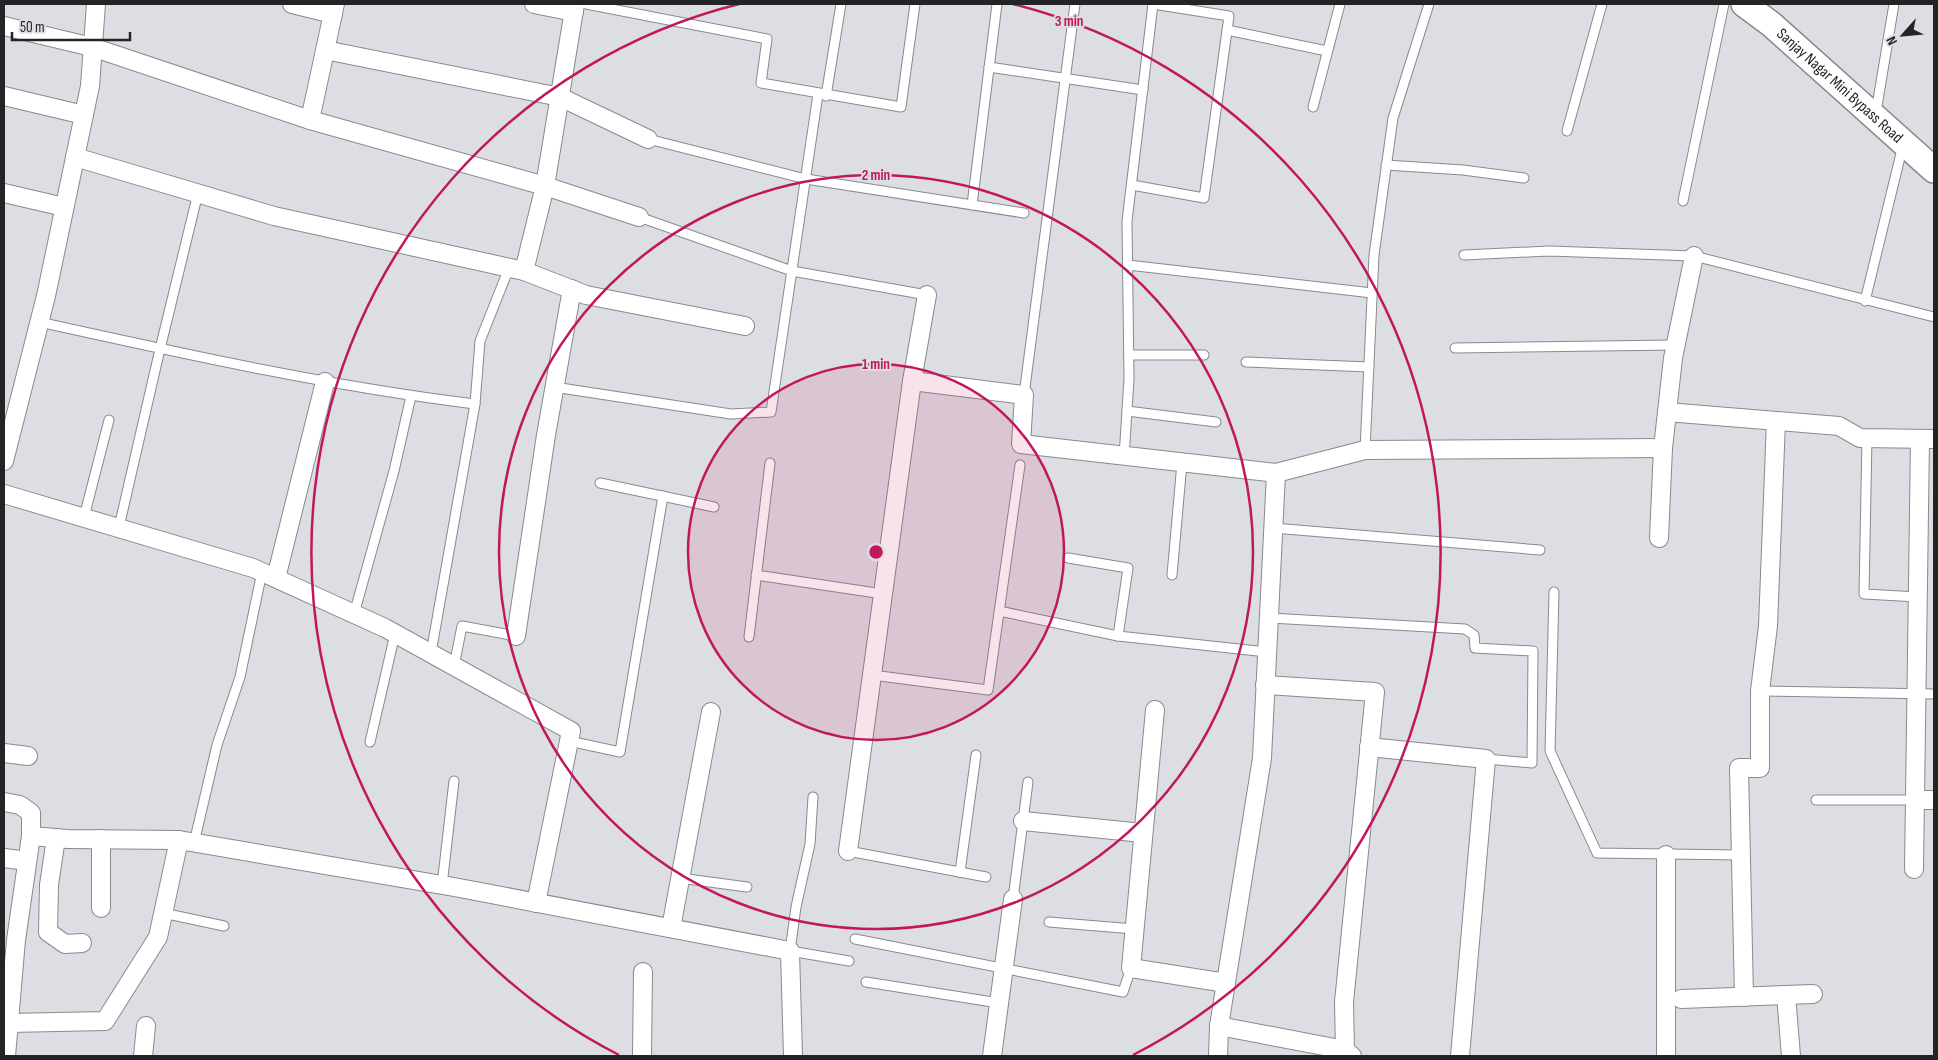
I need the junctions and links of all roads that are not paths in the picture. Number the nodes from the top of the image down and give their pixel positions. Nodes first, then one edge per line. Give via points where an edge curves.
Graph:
1 (96, 4) edge
2 (292, 4) edge
3 (534, 4) edge
4 (841, 4) edge
5 (915, 4) edge
6 (997, 4) edge
7 (1075, 4) edge
8 (1153, 4) edge
9 (1340, 4) edge
10 (1429, 4) edge
11 (1602, 4) edge
12 (1724, 4) edge
13 (1744, 4) edge
14 (1894, 4) edge
15 (578, 6) edge
16 (334, 9) edge
17 (4, 26) edge
18 (1227, 30) junction
19 (92, 47) junction
20 (325, 50) junction
21 (1327, 51) junction
22 (989, 67) junction
23 (1066, 78) junction
24 (1143, 90) junction
25 (822, 95) junction
26 (4, 96) edge
27 (560, 97) junction
28 (1313, 107) dead end
29 (84, 115) junction
30 (1875, 117) junction
31 (310, 120) junction
32 (1568, 131) dead end
33 (648, 139) joint
34 (1903, 143) junction
35 (75, 157) junction
36 (1386, 165) junction
37 (1934, 170) edge
38 (806, 178) junction
39 (1524, 178) dead end
40 (1132, 185) junction
41 (545, 186) junction
42 (4, 193) edge
43 (198, 193) junction
44 (1683, 201) dead end
45 (972, 205) junction
46 (64, 207) junction
47 (1024, 213) dead end
48 (638, 217) joint
49 (1464, 256) dead end
50 (1694, 256) junction
51 (1128, 265) junction
52 (517, 270) junction
53 (792, 270) junction
54 (572, 290) junction
55 (1372, 293) junction
56 (927, 295) joint
57 (1865, 301) junction
58 (1934, 317) edge
59 (39, 322) junction
60 (745, 326) dead end
61 (1676, 345) junction
62 (1455, 348) dead end
63 (160, 349) junction
64 (1129, 354) junction
65 (1204, 356) dead end
66 (1246, 362) dead end
67 (1369, 367) junction
68 (912, 380) junction
69 (325, 382) junction
70 (554, 387) junction
71 (1024, 395) junction
72 (411, 396) junction
73 (475, 404) junction
74 (1127, 411) junction
75 (1667, 412) junction
76 (109, 420) dead end
77 (1776, 421) junction
78 (1216, 422) dead end
79 (1867, 438) junction
80 (1927, 439) edge
81 (1664, 448) junction
82 (1365, 450) junction
83 (1124, 457) junction
84 (4, 461) edge
85 (770, 463) dead end
86 (1182, 463) junction
87 (1020, 465) dead end
88 (1276, 473) junction
89 (600, 483) dead end
90 (4, 494) edge
91 (663, 496) junction
92 (714, 507) dead end
93 (84, 517) junction
94 (119, 528) junction
95 (1273, 528) junction
96 (1659, 538) dead end
97 (1540, 550) dead end
98 (1068, 558) dead end
99 (269, 575) junction
100 (1172, 575) dead end
101 (756, 576) junction
102 (1554, 592) dead end
103 (883, 594) junction
104 (1918, 597) junction
105 (999, 610) junction
106 (354, 614) junction
107 (1269, 618) junction
108 (395, 634) junction
109 (516, 636) joint
110 (1118, 636) junction
111 (749, 637) dead end
112 (1267, 652) junction
113 (431, 653) junction
114 (454, 666) junction
115 (872, 674) junction
116 (1265, 685) junction
117 (1760, 691) junction
118 (1916, 694) junction
119 (1934, 694) edge
120 (1155, 710) dead end
121 (711, 712) dead end
122 (569, 741) junction
123 (370, 742) dead end
124 (1369, 747) junction
125 (4, 753) edge
126 (976, 755) dead end
127 (28, 756) dead end
128 (1486, 759) junction
129 (454, 781) dead end
130 (1028, 782) dead end
131 (813, 797) dead end
132 (1816, 800) dead end
133 (1915, 800) junction
134 (1934, 800) edge
135 (4, 802) edge
136 (1023, 821) junction
137 (1142, 833) junction
138 (31, 836) junction
139 (56, 838) junction
140 (101, 840) junction
141 (186, 841) junction
142 (848, 851) joint
143 (1666, 855) junction
144 (1741, 855) junction
145 (4, 858) edge
146 (27, 860) junction
147 (1914, 869) dead end
148 (960, 872) junction
149 (986, 877) dead end
150 (680, 878) junction
151 (442, 885) junction
152 (747, 887) dead end
153 (1013, 899) joint
154 (536, 903) junction
155 (101, 908) dead end
156 (164, 913) junction
157 (1049, 922) dead end
158 (224, 926) dead end
159 (671, 928) junction
160 (1134, 929) junction
161 (10, 939) edge
162 (855, 939) dead end
163 (82, 943) dead end
164 (790, 951) junction
165 (849, 961) dead end
166 (1131, 968) junction
167 (1004, 969) junction
168 (643, 972) dead end
169 (866, 982) dead end
170 (1226, 982) junction
171 (1813, 994) dead end
172 (1786, 995) junction
173 (1744, 997) junction
174 (1681, 999) dead end
175 (999, 1003) junction
176 (9, 1022) junction
177 (146, 1026) dead end
178 (1220, 1026) junction
179 (1349, 1053) edge
180 (6, 1055) edge
181 (143, 1056) edge
182 (642, 1056) edge
183 (793, 1056) edge
184 (992, 1056) edge
185 (1218, 1056) edge
186 (1460, 1056) edge
187 (1666, 1056) edge
188 (1791, 1056) edge

1 - 19 street
2 - 16 street
3 - 15 street
4 - 25 lane
5 - 25 lane via 901,107
6 - 22 lane
7 - 23 lane
8 - 18 lane via 1229,16
8 - 24 lane
9 - 21 lane
10 - 36 lane via 1393,118
11 - 32 lane
12 - 44 lane
13 - 30 street, Sanjay Nagar Mini Bypass Road
14 - 30 lane
15 - 25 lane via 768,39 762,83
15 - 27 street
16 - 20 street
17 - 19 street
18 - 21 lane
18 - 40 lane via 1204,198
19 - 29 street via 90,86
19 - 31 street
20 - 27 street
20 - 31 street
21 - 28 lane
22 - 23 lane
22 - 45 lane
23 - 24 lane
23 - 71 lane
24 - 40 lane
25 - 38 lane
26 - 29 street
27 - 33 street
27 - 41 street
29 - 35 street
30 - 34 street, Sanjay Nagar Mini Bypass Road
31 - 41 street
33 - 38 lane
34 - 37 street, Sanjay Nagar Mini Bypass Road
34 - 57 lane
35 - 43 street
35 - 46 street
36 - 39 lane
36 - 55 lane
38 - 45 lane
38 - 53 lane
40 - 51 lane via 1127,221
41 - 48 street
41 - 52 street
42 - 46 street
43 - 52 street via 274,216
43 - 63 lane
45 - 47 lane
46 - 59 street
48 - 53 lane
49 - 50 lane via 1549,251
50 - 57 lane
50 - 61 street
51 - 55 lane
51 - 64 lane
52 - 54 street
52 - 73 lane via 480,340
53 - 56 lane
53 - 70 lane via 771,412 731,414
54 - 60 street
54 - 70 street
55 - 67 lane
56 - 68 street
57 - 58 lane
59 - 63 lane
59 - 84 street
61 - 62 lane
61 - 75 street
63 - 69 lane
63 - 94 lane
64 - 65 lane
64 - 74 lane
66 - 67 lane
67 - 82 lane
68 - 71 street
68 - 103 street
69 - 72 lane
69 - 99 street
70 - 109 street
71 - 83 street via 1021,444
72 - 73 lane
72 - 106 lane via 394,471
73 - 113 lane
74 - 78 lane
74 - 83 lane
75 - 77 street
75 - 81 street
76 - 93 lane
77 - 79 street via 1839,426 1860,438
77 - 117 street via 1768,626
79 - 80 street
79 - 104 lane via 1864,594
80 - 104 street
81 - 82 street
81 - 96 street
82 - 88 street
83 - 86 street
85 - 101 lane
86 - 88 street
86 - 100 lane
87 - 105 lane
88 - 95 street
89 - 91 lane
90 - 93 street
91 - 92 lane
91 - 122 lane via 620,752
93 - 94 street
94 - 99 street
95 - 97 lane
95 - 107 street
98 - 110 lane via 1128,568
99 - 106 street
99 - 141 lane via 240,677
101 - 103 lane
101 - 111 lane
102 - 143 lane via 1550,752 1597,854
103 - 115 street
104 - 118 street
105 - 110 lane
105 - 115 lane via 988,690
106 - 108 street
107 - 112 street
107 - 128 lane via 1465,629 1474,635 1475,648 1534,651 1532,763
108 - 113 street
108 - 123 lane
109 - 114 lane via 462,626
110 - 112 lane
112 - 116 street
113 - 114 street
114 - 122 street via 571,731
115 - 142 street
116 - 124 street via 1374,692
116 - 170 street via 1262,758
117 - 118 lane
117 - 144 street via 1760,768 1740,768
118 - 119 lane
118 - 133 street
120 - 137 street
121 - 150 street
122 - 154 street
124 - 128 street
124 - 179 street via 1344,1002
125 - 127 street
126 - 148 lane
128 - 186 street
129 - 151 lane
130 - 136 lane
131 - 164 lane via 810,844
132 - 133 lane
133 - 134 street
133 - 147 street
135 - 138 street via 20,805 31,813
136 - 137 street
136 - 153 lane
137 - 160 street
138 - 139 street
138 - 146 street
139 - 140 street
139 - 163 street via 49,885 48,932 66,944
140 - 141 street
140 - 155 street
141 - 151 street
141 - 156 street
142 - 148 lane
143 - 144 lane
143 - 187 street
144 - 173 street
145 - 146 street
146 - 161 street
148 - 149 lane
150 - 152 lane
150 - 159 street
151 - 154 street
153 - 167 street
154 - 159 street
156 - 158 lane
156 - 176 street via 158,937 105,1021
157 - 160 lane
159 - 164 street
160 - 166 street
161 - 176 street
162 - 167 lane
164 - 165 lane
164 - 183 street
166 - 167 lane via 1123,992
166 - 170 street
167 - 175 street
168 - 182 street
169 - 175 lane
170 - 178 street
171 - 172 street
172 - 173 street
172 - 188 street
173 - 174 street
175 - 184 street
176 - 180 street
177 - 181 street
178 - 179 street
178 - 185 street

